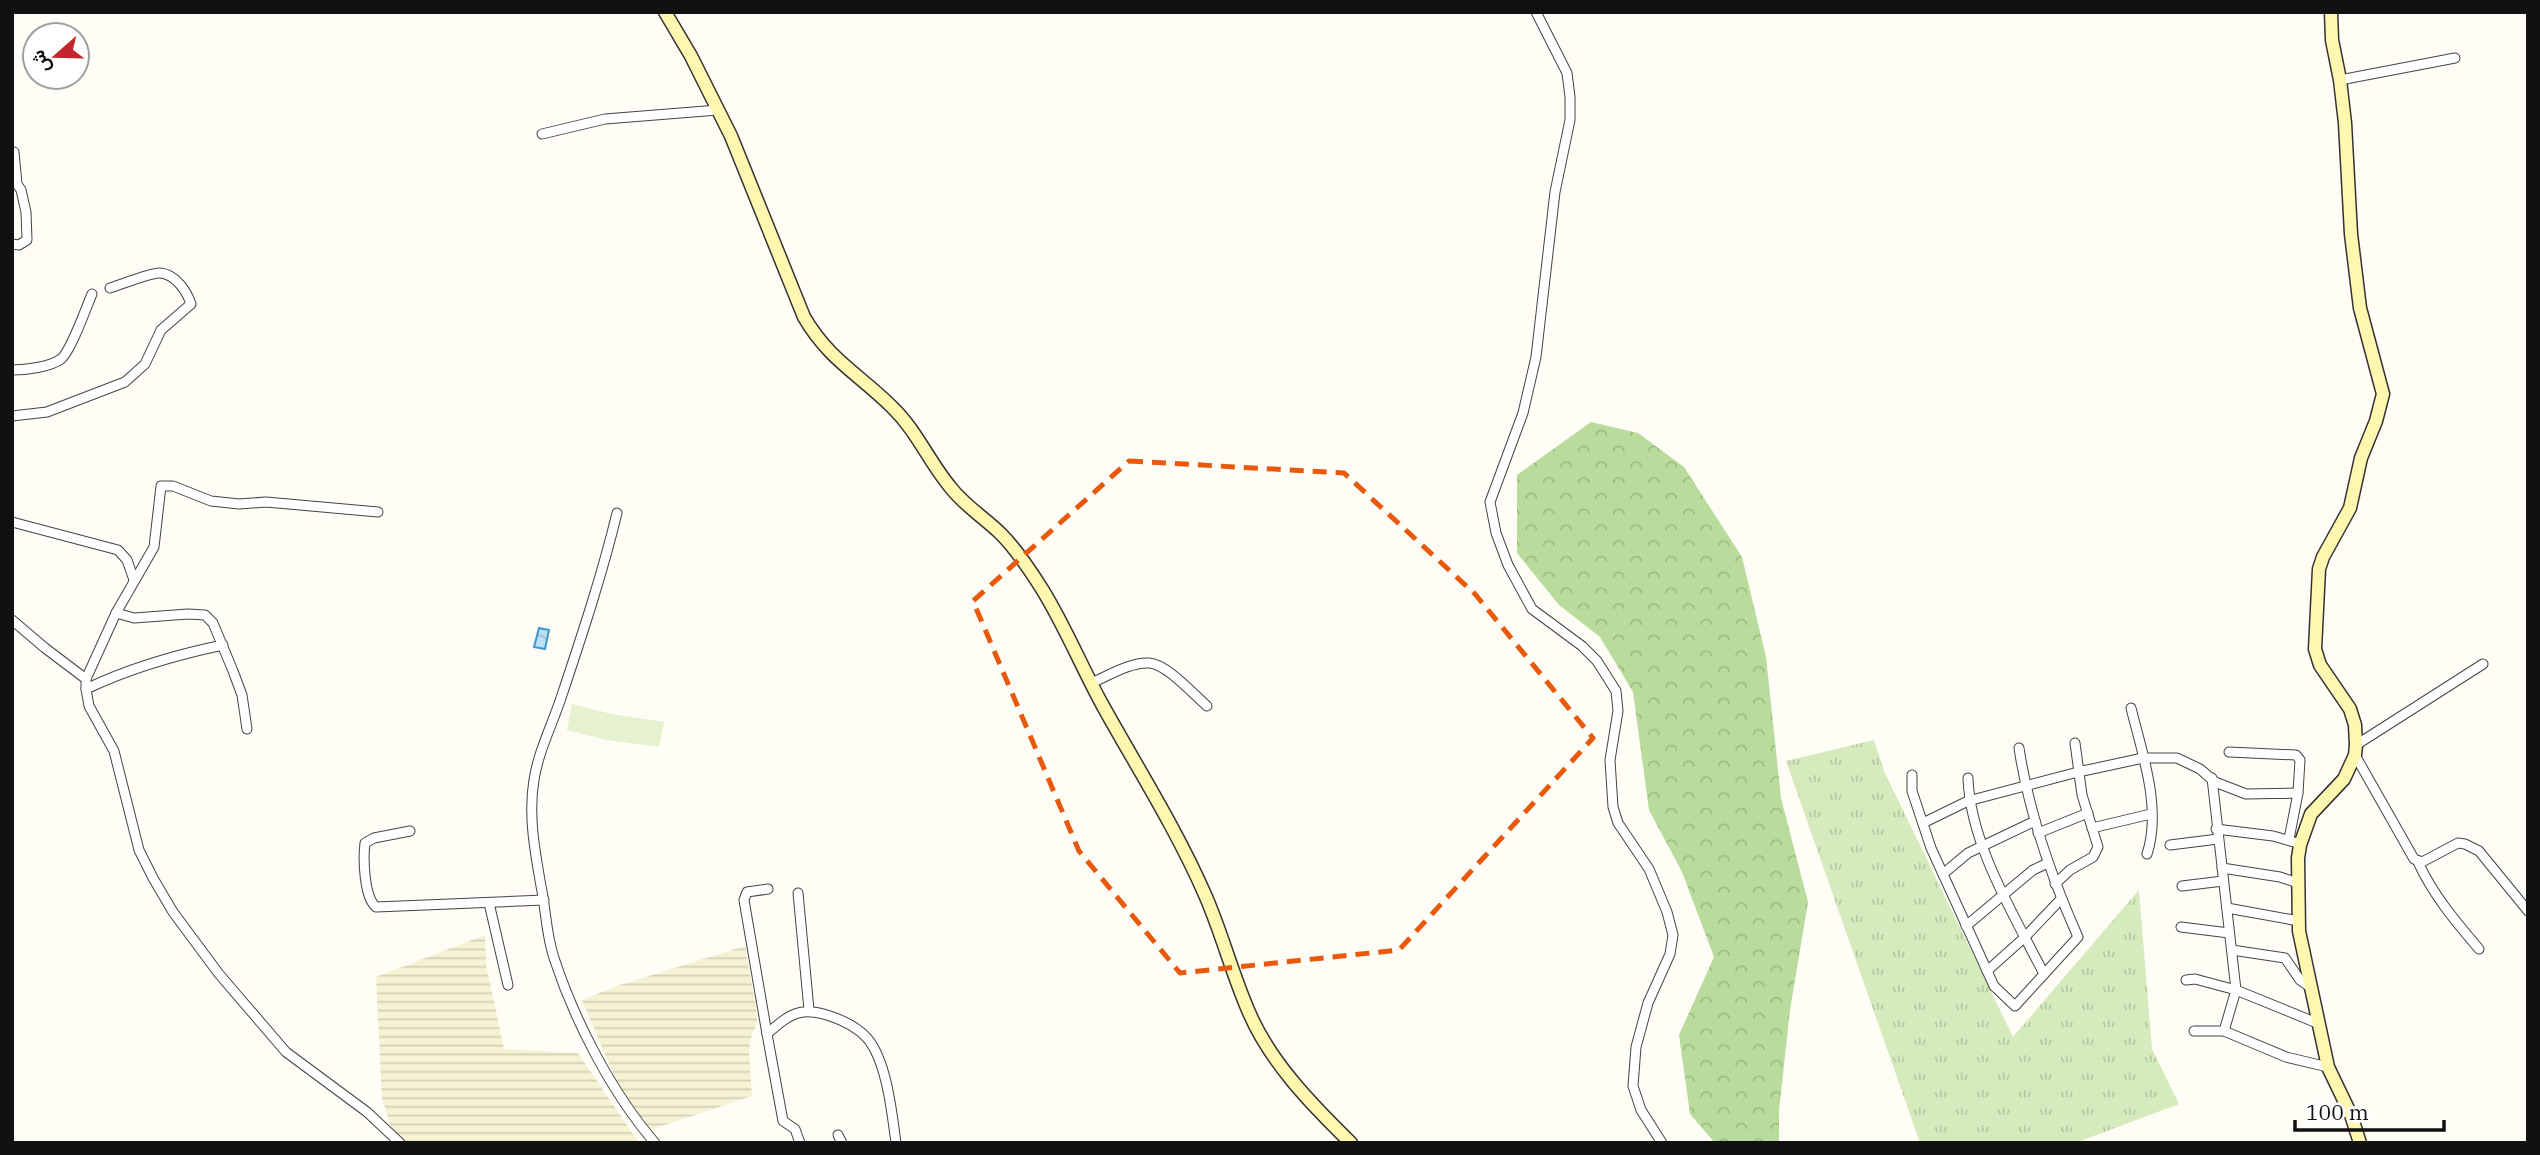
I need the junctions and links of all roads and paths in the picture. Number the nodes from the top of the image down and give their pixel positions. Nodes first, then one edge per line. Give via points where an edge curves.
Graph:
1 (665, 12) edge
2 (1536, 12) edge
3 (2331, 12) edge
4 (2455, 58) dead end
5 (2340, 80) junction
6 (718, 110) junction
7 (542, 134) dead end
8 (12, 152) edge
9 (12, 244) edge
10 (110, 288) dead end
11 (92, 294) dead end
12 (12, 370) edge
13 (12, 416) edge
14 (378, 512) dead end
15 (617, 513) dead end
16 (12, 522) edge
17 (134, 580) junction
18 (116, 613) junction
19 (12, 620) edge
20 (223, 645) junction
21 (2483, 664) dead end
22 (86, 679) junction
23 (1091, 683) junction
24 (86, 689) junction
25 (1207, 706) dead end
26 (2131, 708) dead end
27 (247, 729) dead end
28 (2075, 743) dead end
29 (2019, 748) dead end
30 (2356, 750) junction
31 (2229, 752) dead end
32 (2143, 758) junction
33 (2078, 772) junction
34 (1912, 775) dead end
35 (1968, 778) dead end
36 (2212, 778) junction
37 (2025, 788) junction
38 (2298, 793) junction
39 (1968, 801) junction
40 (2088, 813) junction
41 (2151, 814) junction
42 (2035, 821) junction
43 (1923, 823) junction
44 (2092, 828) junction
45 (410, 831) dead end
46 (2038, 833) junction
47 (2217, 834) junction
48 (2295, 842) junction
49 (2170, 845) dead end
50 (1982, 846) junction
51 (2147, 854) dead end
52 (2418, 862) junction
53 (2048, 863) junction
54 (2222, 868) junction
55 (1943, 874) junction
56 (2223, 881) junction
57 (2298, 883) junction
58 (2055, 884) junction
59 (2182, 886) dead end
60 (768, 889) dead end
61 (798, 893) dead end
62 (2005, 896) junction
63 (2061, 899) junction
64 (544, 900) junction
65 (489, 903) junction
66 (2227, 908) junction
67 (2528, 911) edge
68 (2299, 921) junction
69 (1966, 926) junction
70 (2181, 927) dead end
71 (2229, 933) junction
72 (2025, 937) junction
73 (2479, 949) dead end
74 (2232, 950) junction
75 (1987, 971) junction
76 (2044, 974) junction
77 (2186, 980) dead end
78 (508, 985) dead end
79 (2311, 987) junction
80 (2236, 990) junction
81 (808, 1010) junction
82 (2317, 1023) junction
83 (2194, 1031) dead end
84 (2224, 1031) junction
85 (767, 1034) junction
86 (2328, 1067) junction
87 (398, 1142) edge
88 (655, 1143) edge
89 (800, 1143) edge
90 (896, 1143) edge
91 (1351, 1143) edge
92 (1662, 1143) edge
93 (2360, 1143) edge

1 - 6 street
2 - 92 street via 1567,73 1570,120 1553,204 1536,357 1522,413 1490,502 1504,555 1532,608 1590,653 1616,691 1618,711 1609,760 1613,807 1623,832 1649,869 1673,935 1636,1047 1633,1086 1641,1110
3 - 5 street
4 - 5 street
5 - 30 street via 2356,281 2383,394 2350,508 2319,569 2315,649 2320,665 2350,709
6 - 7 street via 605,119
6 - 23 street via 814,335 839,363 891,405 918,436 949,486 1016,551 1043,591
8 - 9 street via 28,230 27,240
10 - 13 street via 160,273 174,278 188,293 191,304 161,330 145,364 125,382 47,412
11 - 12 street via 60,360
14 - 17 street via 211,501 161,486 154,547
15 - 64 street via 534,780 532,820
16 - 17 street via 118,550
17 - 18 street
18 - 20 street via 134,618 205,615
18 - 22 street
19 - 22 street
20 - 24 street via 132,669
20 - 27 street via 242,695
21 - 30 street via 2421,701
22 - 24 street
23 - 25 street via 1148,663 1167,671
23 - 91 street via 1165,813 1206,897 1260,1034 1293,1080
24 - 87 street via 89,706 114,751 139,850 192,939 286,1052 367,1112
26 - 32 street
28 - 33 street
29 - 37 street
30 - 48 street via 2344,779 2311,814
30 - 52 street
31 - 38 street via 2296,755 2300,760
32 - 33 street
32 - 36 street via 2177,758
32 - 41 street
33 - 37 street
33 - 40 street
34 - 43 street
35 - 39 street
36 - 38 street via 2246,794
36 - 47 street
37 - 39 street
37 - 42 street
38 - 48 street
39 - 43 street
39 - 50 street
40 - 44 street
40 - 46 street
41 - 44 street
41 - 51 street
42 - 46 street
42 - 50 street
43 - 55 street
44 - 58 street via 2098,847 2093,857
45 - 65 street via 365,843 370,902 376,907 405,908
46 - 53 street
47 - 48 street
47 - 49 street
47 - 54 street
48 - 57 street
50 - 55 street
50 - 62 street
52 - 67 street via 2465,844 2479,851
52 - 73 street via 2452,918
53 - 58 street
53 - 62 street via 2033,870
54 - 56 street
54 - 57 street
55 - 69 street
56 - 59 street
56 - 66 street
57 - 68 street
58 - 63 street
60 - 85 street via 747,892 744,900
61 - 81 street
62 - 69 street
62 - 72 street
63 - 72 street
63 - 76 street via 2078,937
64 - 65 street
64 - 88 street via 554,958 569,996 613,1084
65 - 78 street
66 - 68 street
66 - 71 street
68 - 79 street
69 - 75 street
70 - 71 street
71 - 74 street
72 - 75 street
72 - 76 street
74 - 79 street via 2284,958
74 - 80 street
75 - 76 street via 1994,986 2015,1006
77 - 80 street
79 - 82 street
80 - 82 street
80 - 84 street
81 - 85 street via 787,1016
81 - 90 street via 834,1017 867,1039 878,1057
82 - 86 street
83 - 84 street
84 - 86 street via 2286,1057
85 - 89 street via 783,1121 795,1129
86 - 93 street

